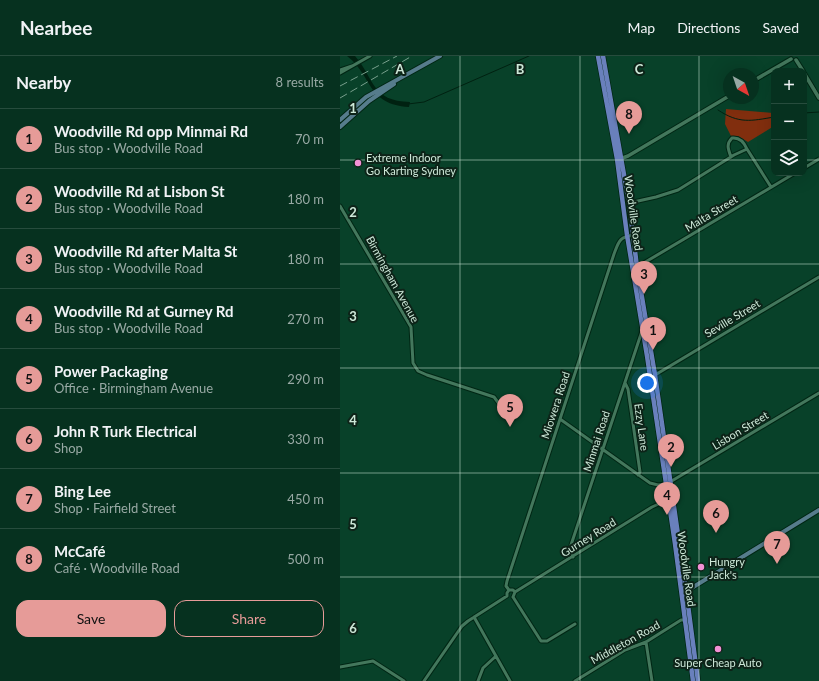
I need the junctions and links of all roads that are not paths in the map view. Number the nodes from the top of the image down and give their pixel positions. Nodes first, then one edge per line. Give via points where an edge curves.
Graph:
1 (370, 56) edge
2 (440, 56) edge
3 (598, 56) edge
4 (603, 56) edge
5 (791, 57) edge
6 (797, 58) edge
7 (355, 65) junction
8 (801, 68) edge
9 (340, 70) edge
10 (340, 73) edge
11 (759, 78) edge
12 (807, 78) edge
13 (375, 94) junction
14 (818, 96) edge
15 (723, 100) edge
16 (340, 120) edge
17 (340, 127) edge
18 (747, 149) junction
19 (731, 156) junction
20 (619, 159) junction
21 (819, 159) edge
22 (807, 166) edge
23 (790, 176) edge
24 (771, 188) junction
25 (629, 203) junction
26 (340, 206) edge
27 (628, 235) junction
28 (634, 235) junction
29 (637, 267) junction
30 (819, 277) edge
31 (643, 330) junction
32 (655, 375) junction
33 (624, 383) junction
34 (819, 393) edge
35 (500, 405) dead end
36 (560, 419) junction
37 (603, 450) junction
38 (638, 475) junction
39 (668, 483) junction
40 (670, 501) junction
41 (819, 510) edge
42 (573, 557) junction
43 (509, 590) junction
44 (683, 591) junction
45 (515, 592) junction
46 (507, 596) junction
47 (513, 597) junction
48 (474, 617) junction
49 (685, 620) junction
50 (575, 624) dead end
51 (646, 642) junction
52 (496, 656) junction
53 (340, 667) edge
54 (404, 681) edge
55 (424, 681) edge
56 (478, 681) edge
57 (510, 681) edge
58 (575, 681) edge
59 (652, 681) edge
60 (692, 681) edge
61 (698, 681) edge

1 - 7 street
2 - 13 main road
3 - 20 main road, Woodville Road
4 - 20 main road, Woodville Road
5 - 6 street via 793,60
5 - 11 street
6 - 8 street
7 - 9 street
7 - 10 street
12 - 14 street
13 - 16 main road via 366,97
13 - 17 main road
15 - 20 street
18 - 19 street
18 - 19 street via 740,139 732,138 727,146
18 - 24 street
19 - 25 street via 678,190
20 - 25 main road, Woodville Road
20 - 27 main road, Woodville Road
21 - 22 street
23 - 24 street, Malta Street
24 - 29 street, Malta Street
25 - 28 main road, Woodville Road
26 - 35 street, Birmingham Avenue via 411,327 413,364 418,371 494,397
27 - 28 street
27 - 31 main road, Woodville Road
27 - 36 street, Miowera Road via 620,240
28 - 29 main road, Woodville Road
29 - 32 main road, Woodville Road
30 - 32 street, Seville Street
31 - 33 street, Minmai Road
31 - 39 main road, Woodville Road
32 - 39 main road, Woodville Road
33 - 37 street, Minmai Road
33 - 38 street, Ezzy Lane via 628,389 640,472
34 - 39 street, Lisbon Street
36 - 37 street
36 - 43 street, Miowera Road via 507,581 506,586
37 - 38 street
37 - 42 street, Minmai Road via 571,545
38 - 39 street via 654,485
39 - 40 main road, Woodville Road
40 - 42 street, Gurney Road via 652,508
40 - 44 main road, Woodville Road
41 - 44 main road
42 - 45 street, Gurney Road
43 - 45 street
43 - 46 street
44 - 49 main road, Woodville Road
44 - 61 main road, Woodville Road
45 - 47 street
46 - 47 street
46 - 48 street
47 - 50 street via 542,644
48 - 52 street
48 - 55 street via 462,626
49 - 51 street, Middleton Road
49 - 60 main road, Woodville Road
51 - 58 street, Middleton Road via 626,650
51 - 59 street
52 - 56 street via 483,668
52 - 57 street
53 - 54 street via 373,661

